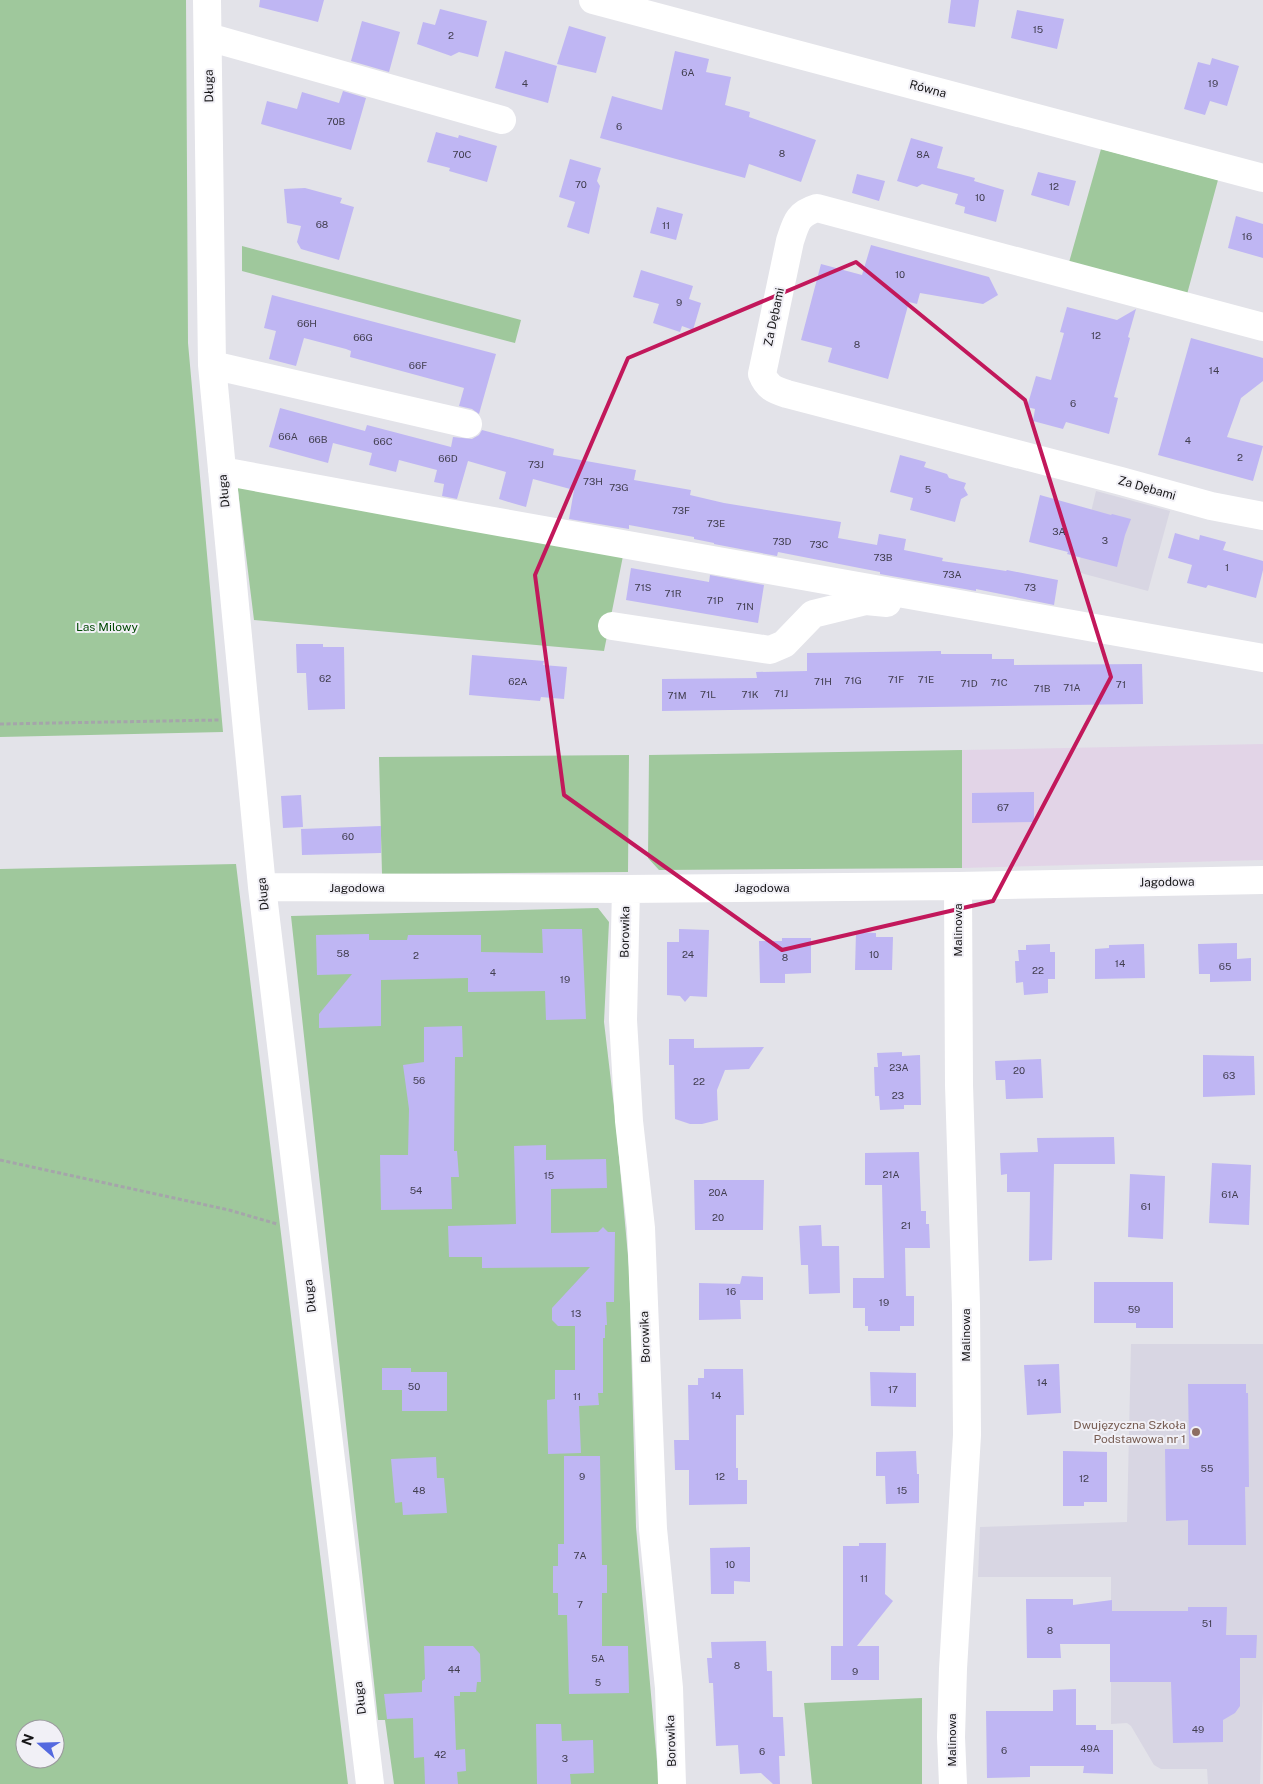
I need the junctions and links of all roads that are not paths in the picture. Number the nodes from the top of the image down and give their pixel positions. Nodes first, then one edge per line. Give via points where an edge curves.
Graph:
1 (207, 0) edge
2 (593, 0) edge
3 (208, 37) junction
4 (502, 120) dead end
5 (1263, 178) edge
6 (1263, 327) edge
7 (212, 365) junction
8 (468, 424) dead end
9 (222, 471) junction
10 (1263, 516) edge
11 (612, 626) dead end
12 (1263, 658) edge
13 (1263, 670) edge
14 (1263, 880) edge
15 (958, 886) junction
16 (262, 887) junction
17 (626, 889) junction
18 (370, 1784) edge
19 (672, 1784) edge
20 (952, 1784) edge

1 - 3 street, Długa
2 - 5 street, Równa
3 - 4 street
3 - 7 street, Długa
6 - 10 street, Za Dębami via 817,208 806,212 797,221 790,241 762,374 770,388 787,394 1211,506
7 - 8 street
7 - 9 street, Długa
9 - 12 street
9 - 16 street, Długa
11 - 13 street via 770,650 784,644 813,614 878,601
14 - 15 street, Jagodowa
15 - 17 street, Jagodowa
15 - 20 street, Malinowa via 967,1435 953,1669
16 - 17 street, Jagodowa
16 - 18 street, Długa
17 - 19 street, Borowika via 623,1020 629,1121 641,1228 653,1529 669,1688

